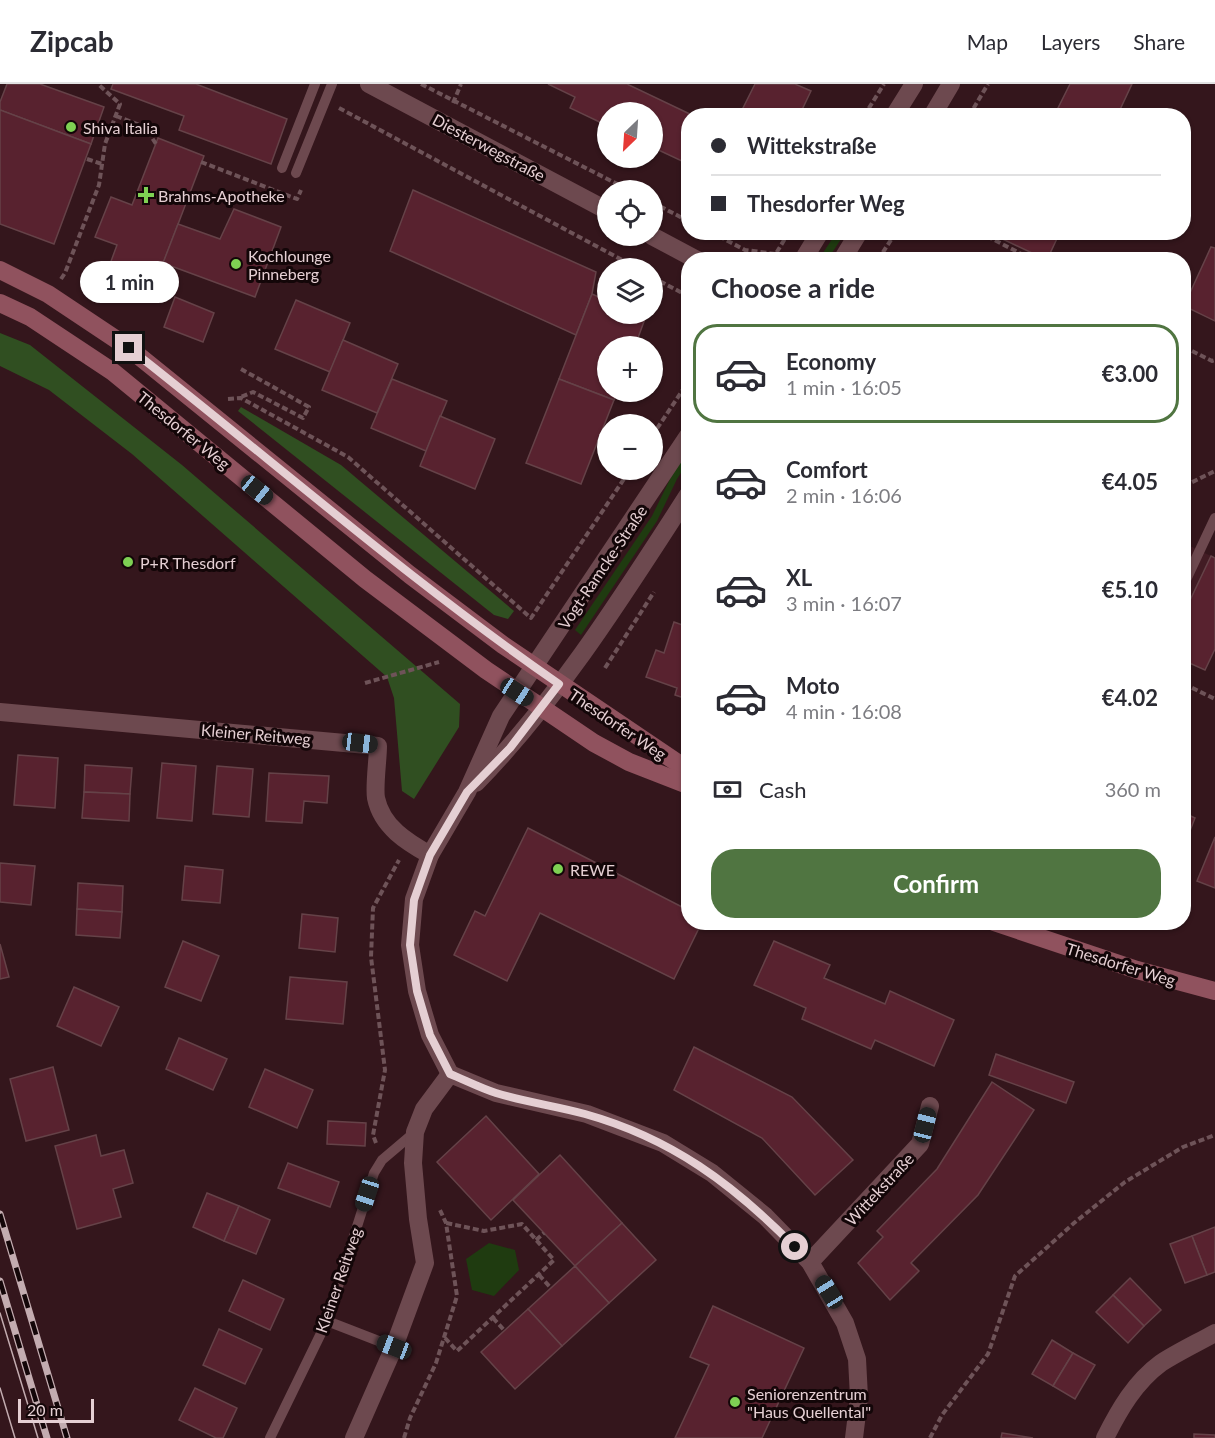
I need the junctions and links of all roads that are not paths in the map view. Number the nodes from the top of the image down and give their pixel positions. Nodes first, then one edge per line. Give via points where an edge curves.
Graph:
1 (315, 84) edge
2 (332, 84) edge
3 (369, 84) edge
4 (914, 84) edge
5 (951, 84) edge
6 (899, 108) edge
7 (937, 108) edge
8 (282, 168) dead end
9 (296, 173) dead end
10 (597, 205) edge
11 (663, 242) edge
12 (682, 252) edge
13 (0, 270) edge
14 (0, 303) edge
15 (681, 446) edge
16 (681, 505) edge
17 (1215, 519) edge
18 (1191, 569) edge
19 (534, 667) junction
20 (559, 684) junction
21 (517, 692) junction
22 (541, 707) junction
23 (0, 712) edge
24 (681, 765) edge
25 (681, 782) edge
26 (467, 792) junction
27 (430, 855) junction
28 (1018, 930) edge
29 (1215, 992) edge
30 (450, 1074) junction
31 (930, 1106) dead end
32 (415, 1132) junction
33 (810, 1262) junction
34 (327, 1321) junction
35 (1215, 1333) edge
36 (394, 1347) junction
37 (270, 1438) edge
38 (354, 1438) edge
39 (854, 1438) edge
40 (1105, 1438) edge

1 - 8 lane
2 - 9 lane
3 - 10 street, Diesterwegstraße
4 - 6 street
5 - 7 street
11 - 12 street
13 - 19 street, Thesdorfer Weg via 48,294 129,348 410,575
14 - 21 street, Thesdorfer Weg via 30,317 113,372 365,579
15 - 19 street, Vogt-Ramcke-Straße
16 - 20 street, Vogt-Ramcke-Straße
17 - 18 lane
19 - 20 street, Thesdorfer Weg
19 - 21 street
20 - 22 street, Vogt-Ramcke-Straße
20 - 24 street, Thesdorfer Weg
21 - 22 street, Thesdorfer Weg
21 - 26 street via 501,716
22 - 25 street, Thesdorfer Weg via 629,762
22 - 26 street via 510,748
23 - 27 street, Kleiner Reitweg via 378,746 376,798 388,826
26 - 27 street
27 - 30 street via 414,900 410,945 417,991 430,1035
28 - 29 street, Thesdorfer Weg
30 - 32 street, Kleiner Reitweg via 424,1109
30 - 33 street via 496,1093 587,1114 663,1143 712,1173 765,1216
31 - 33 street, Wittekstraße via 920,1144
32 - 34 lane, Kleiner Reitweg via 382,1160 374,1173
32 - 36 street, Kleiner Reitweg via 413,1163 425,1263
33 - 39 street via 846,1323 857,1359
34 - 36 lane
34 - 37 lane, Kleiner Reitweg
35 - 40 street via 1160,1364 1134,1389
36 - 38 street, Kleiner Reitweg

